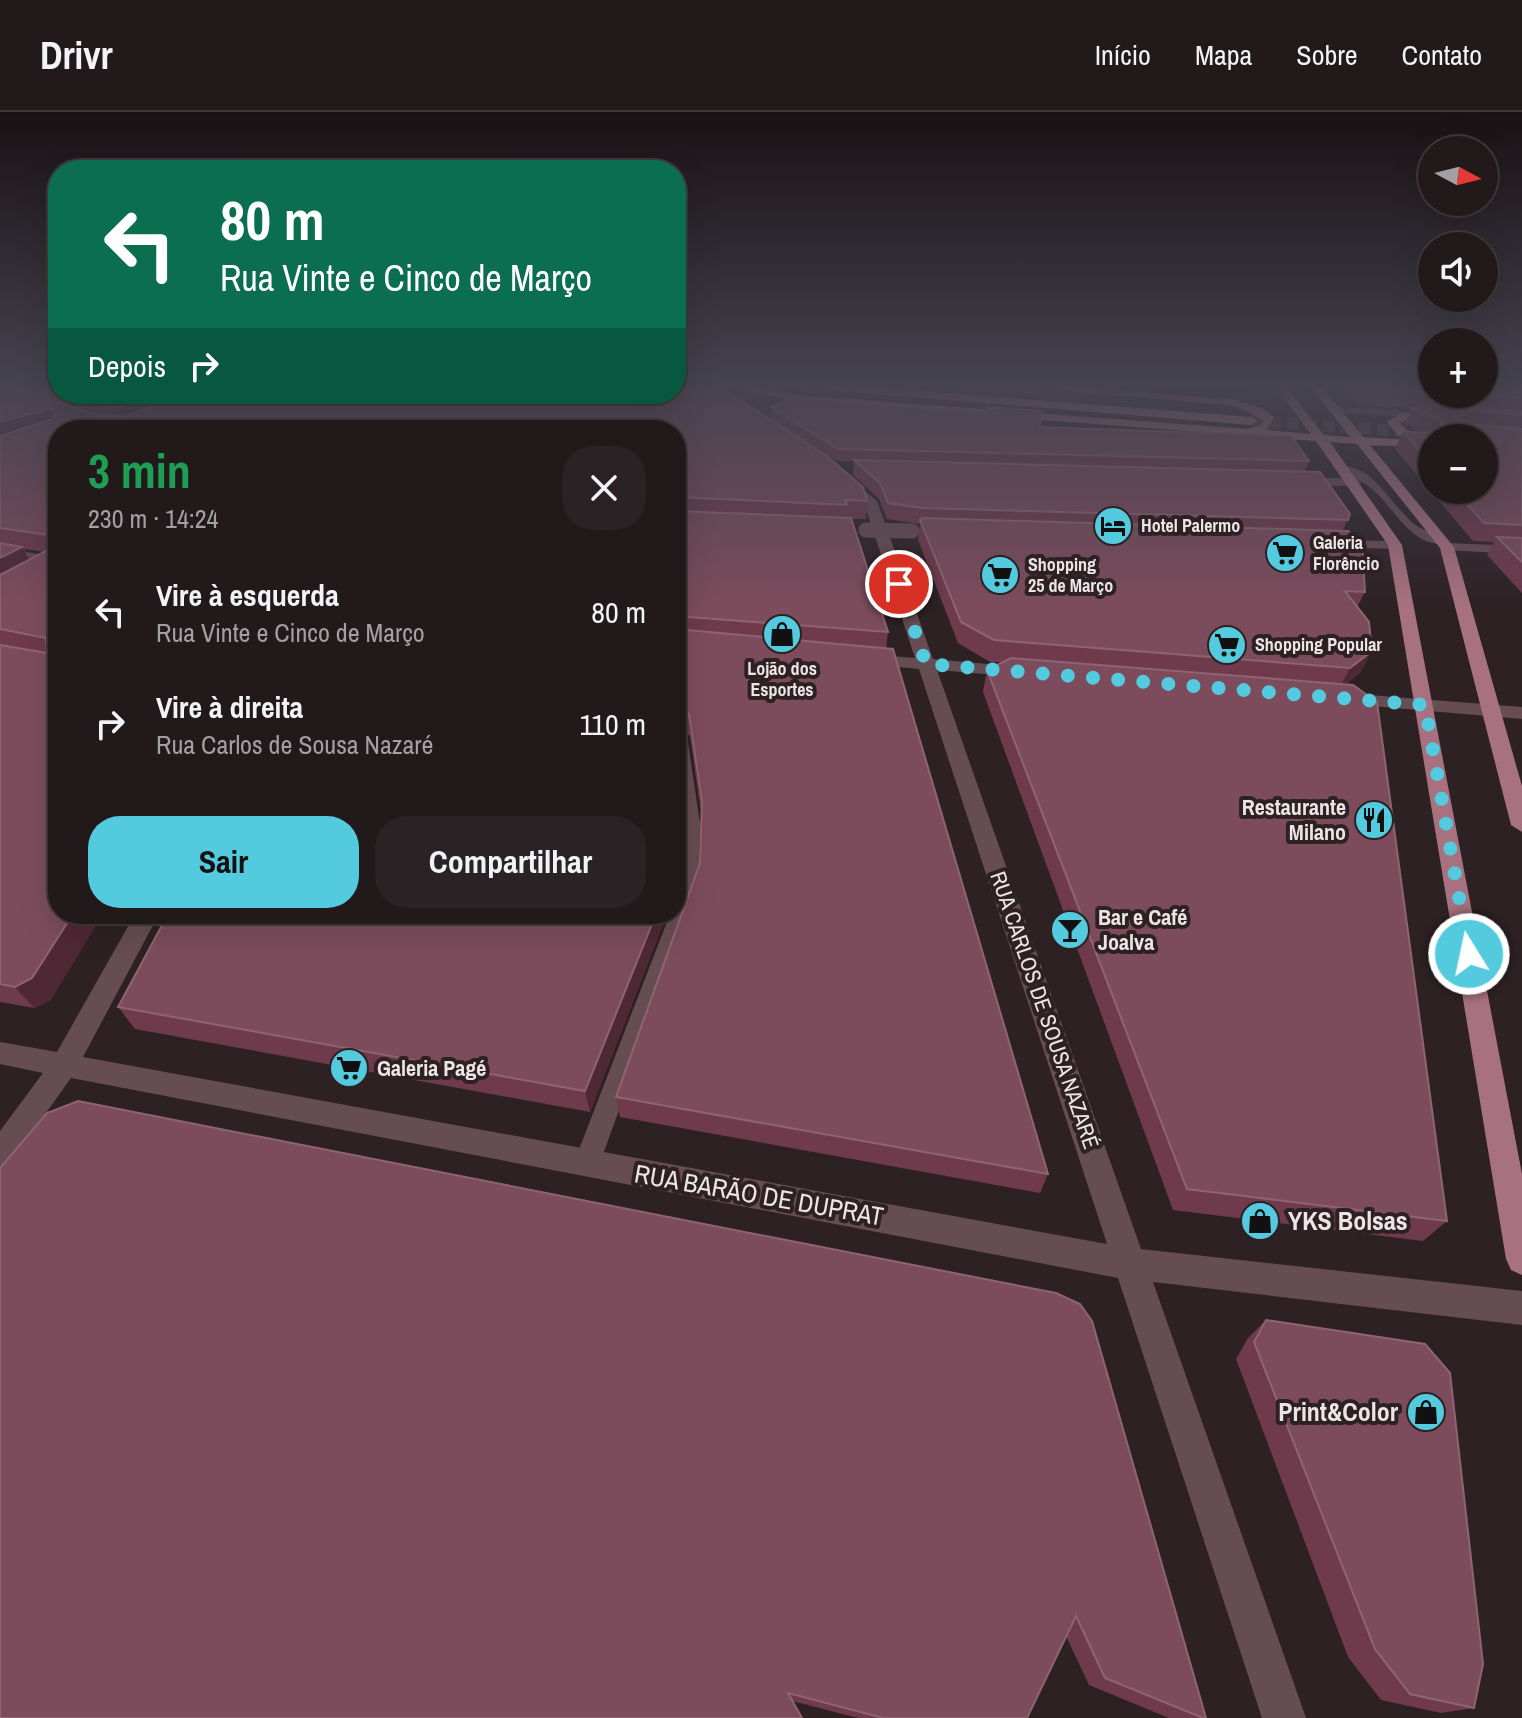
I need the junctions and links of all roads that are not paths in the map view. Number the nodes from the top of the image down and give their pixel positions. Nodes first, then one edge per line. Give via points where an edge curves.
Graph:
1 (1334, 457) edge
2 (1372, 457) edge
3 (854, 468) edge
4 (1342, 468) junction
5 (1275, 480) edge
6 (1354, 482) junction
7 (848, 529) edge
8 (920, 532) edge
9 (1305, 542) edge
10 (1444, 544) junction
11 (1395, 545) junction
12 (1522, 550) edge
13 (0, 553) edge
14 (48, 560) edge
15 (48, 568) edge
16 (37, 574) edge
17 (844, 657) edge
18 (926, 664) junction
19 (1035, 673) edge
20 (1318, 697) edge
21 (1425, 705) junction
22 (1491, 711) junction
23 (1522, 713) edge
24 (686, 787) edge
25 (1522, 825) edge
26 (686, 894) edge
27 (141, 924) edge
28 (677, 924) edge
29 (0, 1053) edge
30 (64, 1064) junction
31 (0, 1153) edge
32 (586, 1165) junction
33 (1522, 1259) edge
34 (1130, 1264) junction
35 (1522, 1308) edge
36 (1284, 1718) edge

1 - 4 main road
2 - 10 main road
3 - 18 street, RUA CARLOS DE SOUSA NAZARÉ via 833,468 870,501
4 - 6 main road
4 - 10 lane via 1375,485 1412,528
5 - 6 street
6 - 11 main road
7 - 8 street, bridge
9 - 11 street
10 - 12 street
10 - 22 main road
11 - 21 main road
13 - 14 street
15 - 16 street
17 - 18 street
18 - 19 street
18 - 34 street, RUA CARLOS DE SOUSA NAZARÉ
20 - 21 street
21 - 22 street
21 - 33 main road
22 - 23 street
22 - 25 main road
24 - 26 lane via 691,823
27 - 30 street
28 - 32 lane
29 - 30 street, RUA BARÃO DE DUPRAT
30 - 31 street
30 - 32 street, RUA BARÃO DE DUPRAT
32 - 34 street, RUA BARÃO DE DUPRAT
34 - 35 street, RUA BARÃO DE DUPRAT
34 - 36 street, RUA CARLOS DE SOUSA NAZARÉ

